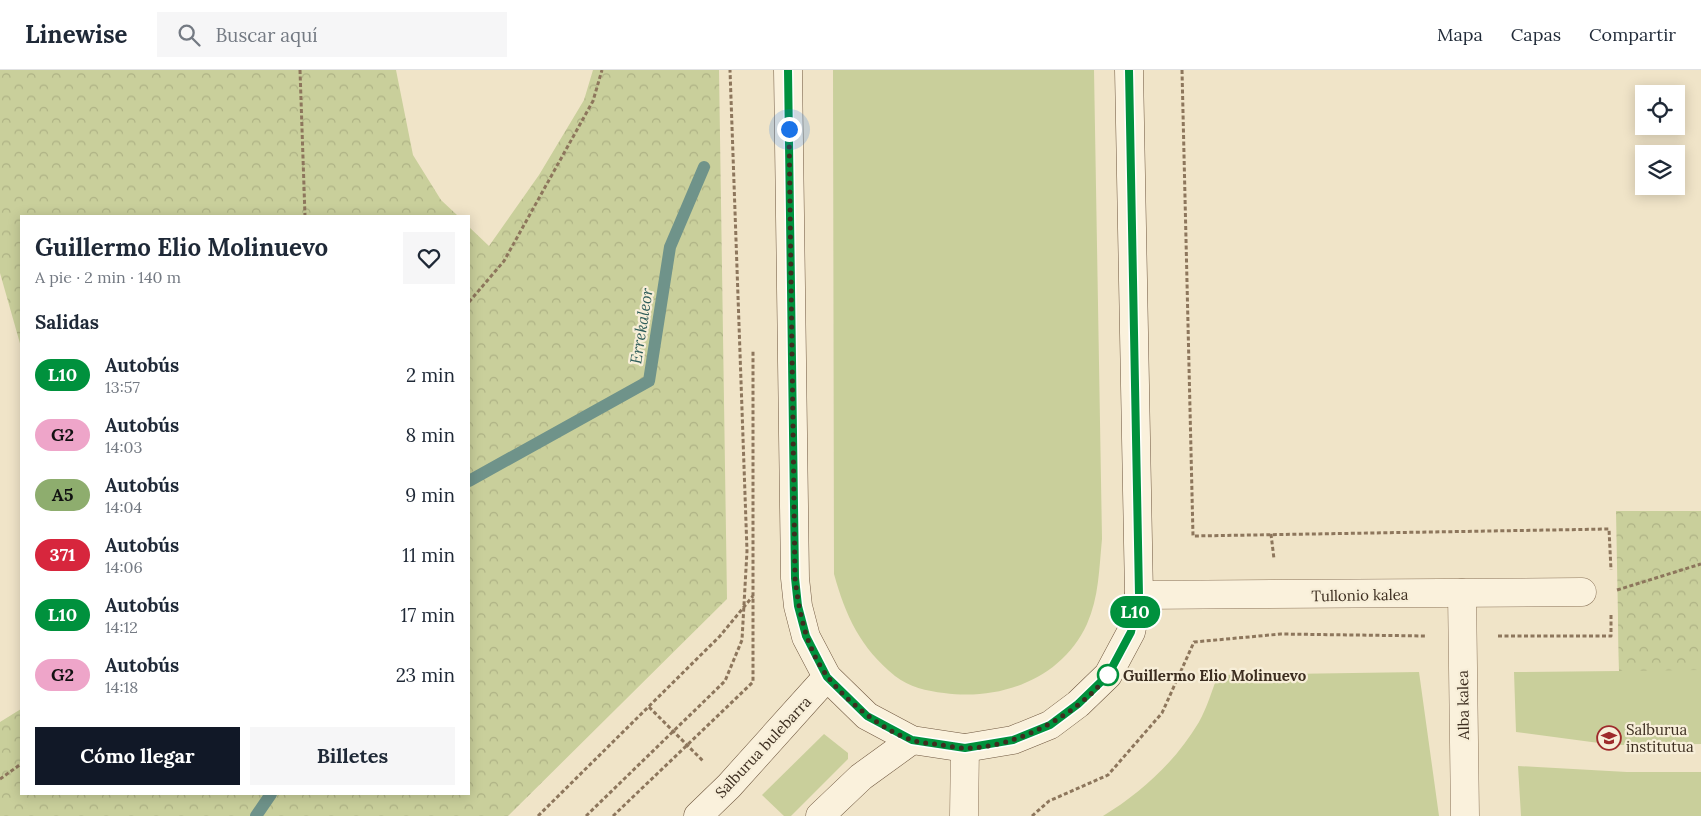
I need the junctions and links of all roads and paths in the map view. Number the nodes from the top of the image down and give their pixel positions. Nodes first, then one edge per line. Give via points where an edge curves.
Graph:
1 (300, 70) edge
2 (602, 70) edge
3 (730, 70) edge
4 (788, 70) edge
5 (1129, 70) edge
6 (1182, 70) edge
7 (305, 215) edge
8 (470, 301) edge
9 (1701, 564) edge
10 (1611, 573) dead end
11 (1612, 591) dead end
12 (1582, 592) dead end
13 (1462, 594) junction
14 (1139, 595) junction
15 (744, 606) junction
16 (1612, 609) dead end
17 (1462, 636) junction
18 (827, 677) junction
19 (912, 740) junction
20 (965, 748) junction
21 (20, 765) edge
22 (0, 778) edge
23 (538, 816) edge
24 (586, 816) edge
25 (614, 816) edge
26 (698, 816) edge
27 (820, 816) edge
28 (964, 816) edge
29 (1032, 816) edge
30 (1466, 816) edge

1 - 7 path
2 - 8 path via 593,101 504,261
3 - 15 path via 747,551
4 - 18 main road via 795,578 806,636
5 - 14 main road
6 - 10 path via 1193,536 1609,529
9 - 11 path
12 - 13 main road, Tullonio kalea
13 - 14 main road, Tullonio kalea
13 - 17 main road, Alba kalea
14 - 20 main road via 1131,632 1108,675 1078,704 1050,725 1013,740
15 - 23 path via 720,636
15 - 24 path via 742,640 725,681
15 - 25 path via 753,595 754,682
16 - 17 path via 1611,636
17 - 29 path via 1282,634 1194,642 1162,713 1108,775 1049,801
17 - 30 main road, Alba kalea
18 - 19 main road via 867,716
18 - 26 main road, Salburua bulebarra
19 - 20 main road
19 - 27 main road via 861,777
20 - 28 main road
21 - 22 path

